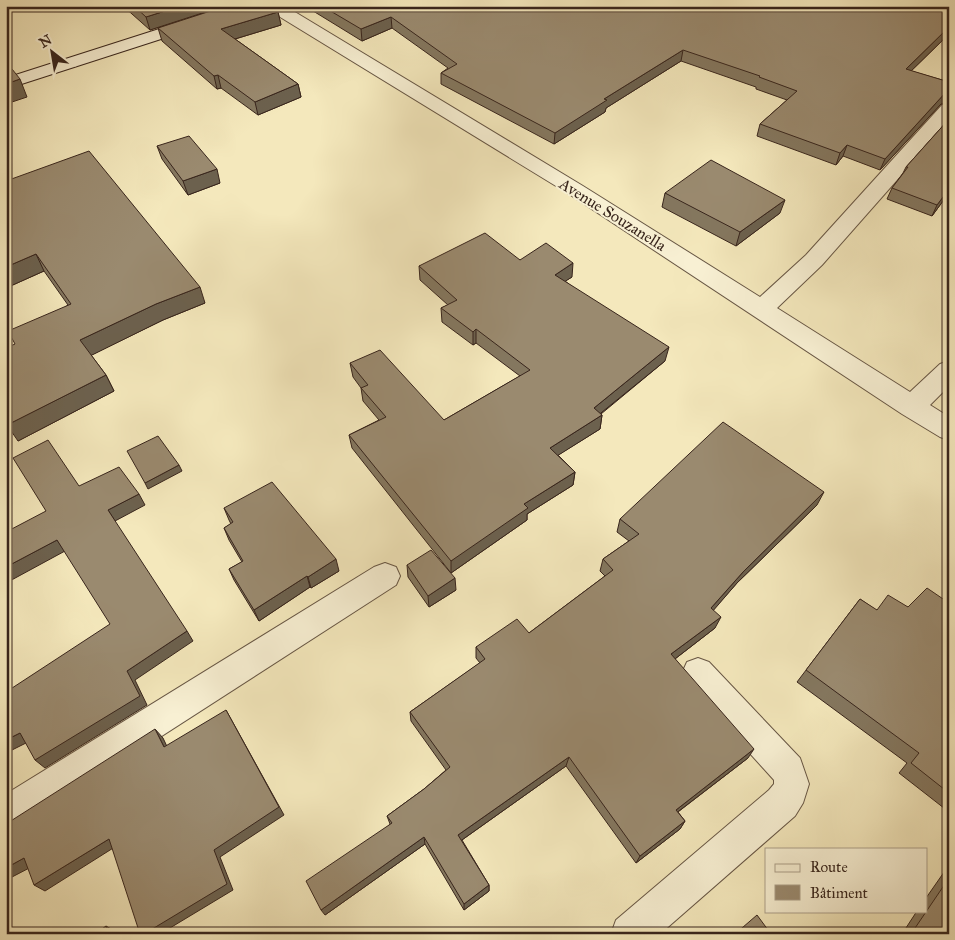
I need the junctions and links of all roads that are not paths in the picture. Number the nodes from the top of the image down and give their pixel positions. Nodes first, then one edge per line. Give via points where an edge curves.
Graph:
1 (248, 6) edge
2 (273, 6) edge
3 (6, 84) edge
4 (949, 109) edge
5 (761, 309) junction
6 (949, 370) edge
7 (911, 406) junction
8 (949, 430) edge
9 (386, 576) dead end
10 (698, 673) dead end
11 (6, 814) edge
12 (630, 934) edge

1 - 3 street
2 - 5 street, Avenue Souzanella via 576,190
4 - 5 street via 814,260
5 - 7 street, Avenue Souzanella
6 - 7 street
7 - 8 street, Avenue Souzanella
9 - 11 street
10 - 12 street via 788,770 793,781 792,790 782,803

